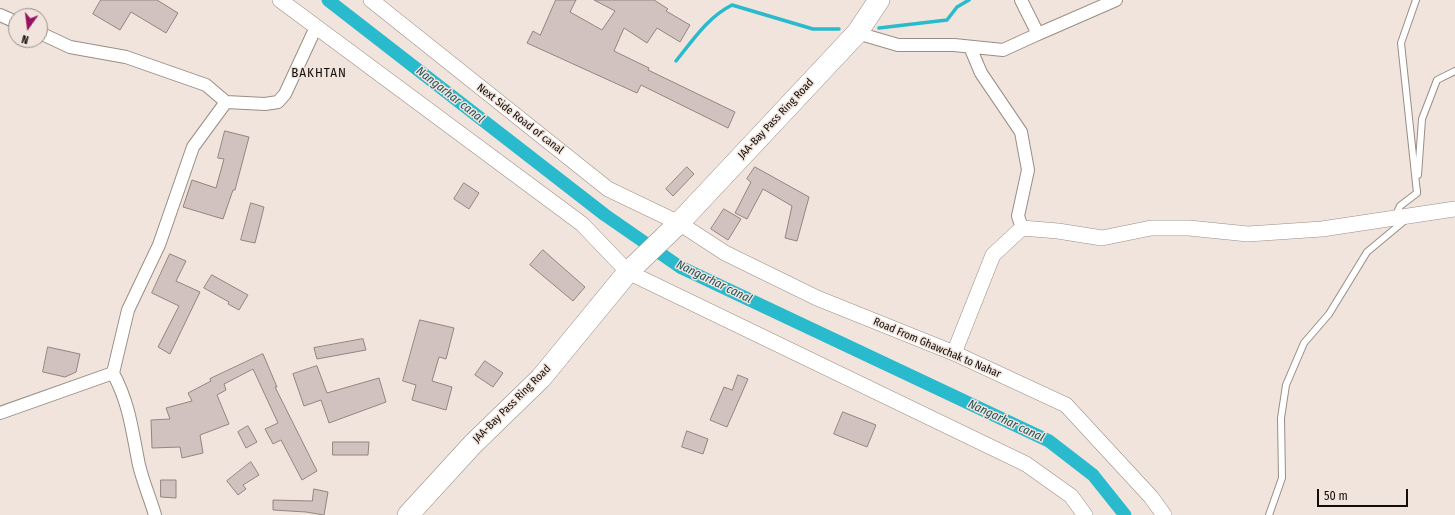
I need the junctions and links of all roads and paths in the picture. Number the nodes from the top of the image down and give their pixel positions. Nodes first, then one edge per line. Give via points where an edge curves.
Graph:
1 (280, 0) edge
2 (371, 0) edge
3 (879, 0) edge
4 (1021, 0) edge
5 (1116, 0) edge
6 (1416, 0) edge
7 (316, 27) junction
8 (857, 32) junction
9 (1038, 34) junction
10 (48, 37) edge
11 (970, 47) junction
12 (1455, 71) edge
13 (226, 102) junction
14 (1417, 193) junction
15 (1455, 209) edge
16 (1399, 219) junction
17 (673, 228) junction
18 (1022, 228) junction
19 (628, 272) junction
20 (954, 353) junction
21 (113, 373) junction
22 (0, 413) edge
23 (155, 515) edge
24 (408, 515) edge
25 (1085, 515) edge
26 (1164, 515) edge
27 (1269, 515) edge

1 - 7 street
2 - 17 street, Next Side Road of canal via 608,189
3 - 8 highway, JAA-Bay Pass Ring Road
4 - 9 street
5 - 9 street
6 - 14 lane via 1401,43
7 - 13 street via 285,94 278,102
7 - 19 street via 582,224
8 - 11 street via 898,46
8 - 17 highway, JAA-Bay Pass Ring Road
9 - 11 street via 1003,50
10 - 13 street via 70,47 126,57 206,85
11 - 18 street via 981,73 1021,132 1028,170 1018,216
12 - 14 lane via 1437,80 1422,119
13 - 21 street via 193,147 160,245 128,310
14 - 16 lane via 1400,206
15 - 16 street
16 - 18 street via 1322,229 1248,234 1189,228 1151,228 1102,238
16 - 27 lane via 1367,252 1329,314 1304,343 1286,385 1281,418 1282,478
17 - 19 highway, JAA-Bay Pass Ring Road
17 - 20 street, Road From Ghawchak to Nahar via 817,298
18 - 20 street via 993,255
19 - 24 highway, JAA-Bay Pass Ring Road via 541,378 472,444
19 - 25 street via 1026,464 1071,496
20 - 26 street, Road From Ghawchak to Nahar via 1066,405 1151,497
21 - 22 street
21 - 23 street via 130,413 140,466

